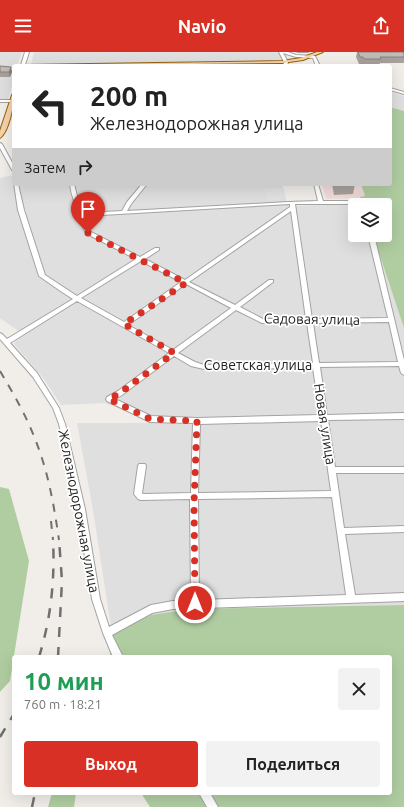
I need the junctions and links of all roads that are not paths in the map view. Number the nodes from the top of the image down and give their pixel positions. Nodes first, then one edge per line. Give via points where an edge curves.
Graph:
1 (27, 52) edge
2 (281, 52) edge
3 (284, 52) edge
4 (321, 52) edge
5 (311, 57) junction
6 (24, 64) edge
7 (286, 64) edge
8 (317, 64) edge
9 (0, 69) edge
10 (12, 69) edge
11 (392, 90) edge
12 (404, 93) edge
13 (0, 101) edge
14 (12, 101) edge
15 (12, 104) edge
16 (0, 136) edge
17 (0, 144) edge
18 (2, 153) edge
19 (12, 167) edge
20 (16, 186) edge
21 (72, 186) edge
22 (143, 186) edge
23 (317, 186) edge
24 (321, 202) junction
25 (348, 203) edge
26 (292, 205) junction
27 (124, 212) junction
28 (82, 215) junction
29 (373, 242) edge
30 (157, 249) dead end
31 (141, 259) junction
32 (271, 281) dead end
33 (186, 283) junction
34 (78, 298) junction
35 (235, 308) junction
36 (310, 320) junction
37 (392, 320) junction
38 (124, 324) junction
39 (0, 336) edge
40 (6, 342) junction
41 (174, 353) junction
42 (402, 364) junction
43 (316, 366) junction
44 (404, 373) edge
45 (404, 416) edge
46 (324, 418) junction
47 (197, 421) junction
48 (142, 466) dead end
49 (332, 470) junction
50 (404, 470) edge
51 (336, 494) junction
52 (195, 495) junction
53 (404, 529) edge
54 (341, 531) junction
55 (404, 597) edge
56 (351, 599) junction
57 (195, 603) junction
58 (107, 633) junction
59 (117, 655) edge
60 (205, 795) edge
61 (213, 807) edge

1 - 6 street
2 - 7 street
3 - 5 street
4 - 5 main road
5 - 7 main road
5 - 8 street
9 - 10 street
11 - 12 street
13 - 14 street
15 - 16 main road
17 - 18 street
18 - 19 street
20 - 34 street, Советская улица via 21,210 42,276
21 - 28 street, Садовая улица via 75,204
22 - 27 street
23 - 24 street
24 - 25 street
24 - 26 street
26 - 27 street
26 - 33 street
26 - 36 street, Новая улица
27 - 28 street
28 - 31 street, Садовая улица via 83,225 88,233
29 - 37 street
30 - 31 street
31 - 33 street, Садовая улица
31 - 34 street
32 - 35 street
33 - 35 street, Садовая улица
33 - 38 street
34 - 38 street, Советская улица
34 - 40 street
35 - 36 street, Садовая улица via 262,321
35 - 41 street
36 - 37 street, Садовая улица
36 - 43 street, Новая улица
37 - 42 street
38 - 41 street, Советская улица
39 - 40 street, Железнодорожная улица
40 - 58 street, Железнодорожная улица via 35,374 56,408 62,424 81,509 96,599
41 - 43 street, Советская улица via 204,367
41 - 47 street via 109,399 150,419
42 - 43 street, Советская улица
42 - 44 street
43 - 46 street, Новая улица
45 - 46 street
46 - 47 street
46 - 49 street, Новая улица
47 - 52 street
48 - 52 street via 138,494 141,497
49 - 50 street
49 - 51 street, Новая улица
51 - 52 street
51 - 54 street, Новая улица
52 - 57 street
53 - 54 street
54 - 56 street, Новая улица
55 - 56 street
56 - 57 street
57 - 58 street via 151,609
58 - 59 street, Железнодорожная улица
60 - 61 street

